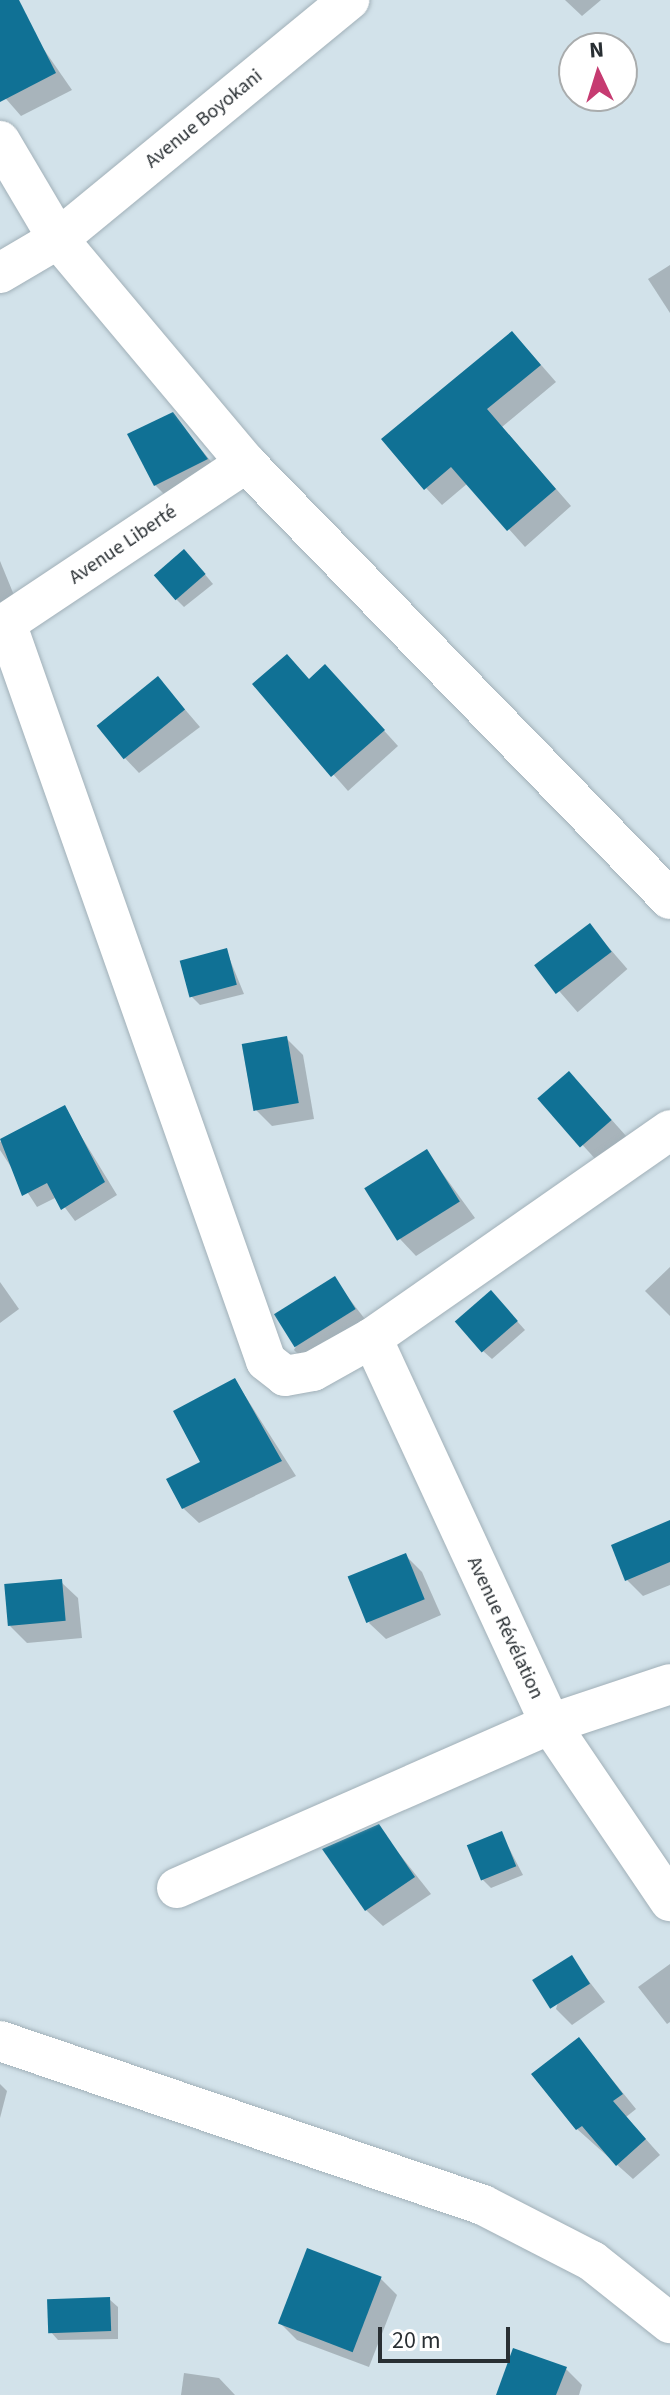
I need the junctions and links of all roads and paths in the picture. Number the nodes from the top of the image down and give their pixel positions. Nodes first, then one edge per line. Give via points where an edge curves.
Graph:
1 (349, 0) edge
2 (0, 141) edge
3 (58, 239) junction
4 (0, 273) edge
5 (246, 463) junction
6 (3, 625) edge
7 (670, 899) edge
8 (670, 1130) edge
9 (372, 1338) junction
10 (670, 1684) edge
11 (550, 1724) junction
12 (177, 1888) dead end
13 (670, 1901) edge
14 (0, 2041) edge
15 (670, 2323) edge

1 - 3 street, Avenue Boyokani
2 - 3 street
3 - 4 street, Avenue Boyokani
3 - 5 street
5 - 6 street, Avenue Liberté
5 - 7 street
6 - 9 street via 266,1361 285,1376 313,1371
8 - 9 street
9 - 11 street, Avenue Révélation
10 - 11 street
11 - 12 street
11 - 13 street, Avenue Révélation
14 - 15 street via 483,2205 592,2261

